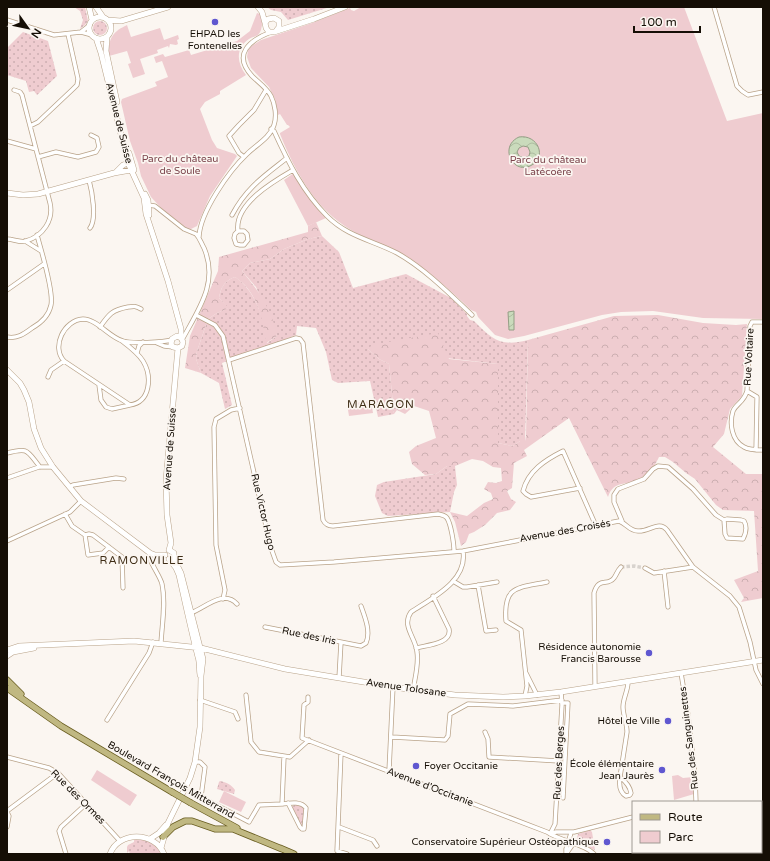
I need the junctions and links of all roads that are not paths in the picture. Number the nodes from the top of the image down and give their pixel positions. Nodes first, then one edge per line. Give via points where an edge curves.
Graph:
1 (89, 7) edge
2 (96, 7) edge
3 (168, 7) edge
4 (258, 7) edge
5 (344, 7) edge
6 (714, 7) edge
7 (262, 12) junction
8 (272, 18) junction
9 (105, 19) junction
10 (7, 20) edge
11 (121, 21) junction
12 (279, 21) junction
13 (91, 23) junction
14 (265, 23) junction
15 (289, 27) junction
16 (111, 30) junction
17 (81, 32) junction
18 (274, 32) junction
19 (68, 34) junction
20 (94, 36) junction
21 (107, 37) junction
22 (14, 90) dead end
23 (266, 90) junction
24 (763, 92) edge
25 (30, 126) junction
26 (271, 129) junction
27 (91, 135) dead end
28 (7, 141) edge
29 (36, 149) junction
30 (38, 157) junction
31 (244, 157) junction
32 (287, 158) junction
33 (131, 166) junction
34 (293, 170) junction
35 (89, 180) junction
36 (46, 191) junction
37 (7, 193) edge
38 (147, 206) junction
39 (232, 215) dead end
40 (90, 228) dead end
41 (238, 231) junction
42 (37, 235) junction
43 (199, 237) junction
44 (7, 239) edge
45 (25, 241) junction
46 (41, 251) junction
47 (44, 264) junction
48 (7, 290) edge
49 (141, 309) dead end
50 (196, 315) junction
51 (472, 315) dead end
52 (763, 322) edge
53 (180, 324) junction
54 (100, 327) junction
55 (7, 337) edge
56 (173, 338) junction
57 (182, 339) junction
58 (122, 341) junction
59 (143, 342) junction
60 (156, 342) junction
61 (176, 348) junction
62 (137, 353) junction
63 (229, 360) junction
64 (64, 361) junction
65 (7, 370) edge
66 (7, 374) edge
67 (48, 377) dead end
68 (99, 385) junction
69 (24, 390) junction
70 (747, 391) junction
71 (130, 405) junction
72 (240, 408) junction
73 (756, 450) junction
74 (763, 450) edge
75 (7, 453) edge
76 (40, 467) junction
77 (53, 468) junction
78 (7, 478) edge
79 (124, 479) dead end
80 (70, 488) junction
81 (580, 488) junction
82 (80, 502) junction
83 (65, 514) junction
84 (724, 520) junction
85 (622, 521) junction
86 (596, 526) junction
87 (85, 535) junction
88 (7, 541) edge
89 (109, 547) junction
90 (169, 550) junction
91 (463, 550) junction
92 (454, 551) junction
93 (150, 553) junction
94 (169, 557) junction
95 (621, 567) dead end
96 (693, 567) junction
97 (645, 568) tunnel mouth
98 (664, 571) junction
99 (453, 581) junction
100 (497, 582) dead end
101 (547, 582) dead end
102 (478, 586) junction
103 (123, 588) dead end
104 (433, 596) junction
105 (223, 599) junction
106 (237, 604) dead end
107 (361, 606) dead end
108 (668, 607) dead end
109 (190, 614) junction
110 (265, 627) dead end
111 (496, 630) dead end
112 (153, 642) junction
113 (341, 642) junction
114 (161, 643) junction
115 (50, 645) junction
116 (194, 647) junction
117 (201, 648) junction
118 (416, 648) junction
119 (7, 650) edge
120 (7, 656) edge
121 (763, 660) edge
122 (754, 662) junction
123 (525, 669) junction
124 (681, 673) junction
125 (200, 676) junction
126 (339, 678) junction
127 (7, 680) edge
128 (628, 682) junction
129 (763, 684) edge
130 (595, 686) junction
131 (394, 687) junction
132 (7, 688) edge
133 (413, 690) junction
134 (561, 692) junction
135 (246, 695) dead end
136 (537, 695) junction
137 (525, 696) junction
138 (308, 697) dead end
139 (200, 700) junction
140 (562, 701) junction
141 (43, 714) junction
142 (238, 719) dead end
143 (107, 720) dead end
144 (485, 732) dead end
145 (392, 737) junction
146 (309, 740) junction
147 (341, 753) junction
148 (7, 757) edge
149 (284, 757) junction
150 (195, 762) junction
151 (559, 762) junction
152 (390, 771) junction
153 (58, 773) junction
154 (620, 777) junction
155 (564, 798) dead end
156 (696, 801) edge
157 (288, 803) junction
158 (86, 804) junction
159 (282, 804) junction
160 (7, 811) edge
161 (632, 817) edge
162 (168, 823) junction
163 (555, 824) junction
164 (339, 827) junction
165 (7, 828) edge
166 (564, 832) junction
167 (571, 833) junction
168 (550, 834) junction
169 (163, 836) junction
170 (150, 839) junction
171 (120, 841) junction
172 (568, 842) junction
173 (573, 844) junction
174 (377, 846) dead end
175 (161, 848) junction
176 (282, 848) junction
177 (66, 854) edge
178 (110, 854) edge
179 (164, 854) edge
180 (294, 854) edge
181 (347, 854) edge
182 (566, 854) edge
183 (594, 854) edge

1 - 13 street
2 - 9 street
3 - 11 street
4 - 7 street
5 - 15 street
6 - 24 street via 738,86 748,95
7 - 8 street
7 - 14 street
8 - 12 street
8 - 14 street
9 - 11 street
9 - 13 street via 96,18
9 - 16 street
10 - 19 street via 52,35
11 - 16 street
12 - 15 street
12 - 18 street via 280,26
13 - 17 street
13 - 20 street via 90,30
14 - 18 street via 266,30
15 - 18 street
16 - 21 street
17 - 19 street
17 - 20 street
18 - 23 street via 263,35 250,44 243,55 248,70
19 - 25 street via 77,85 38,122
20 - 21 street via 100,39
20 - 33 street, Avenue de Suisse via 101,53
21 - 33 street, Avenue de Suisse via 106,56
22 - 25 street via 22,95
23 - 26 street via 274,106 275,120
23 - 31 street via 254,110 229,136
25 - 29 street
26 - 31 street
26 - 32 street
27 - 30 street via 97,138 99,147 96,152 78,157 56,152
28 - 29 street
29 - 30 street
30 - 36 street
31 - 43 street via 214,197
32 - 34 street
32 - 39 street via 255,183
33 - 35 street via 124,165 114,173
33 - 38 street, Avenue de Suisse via 147,197
34 - 41 street via 250,200 241,216
34 - 51 street via 312,198 333,222 353,236 402,257 441,286
35 - 36 street
35 - 40 street via 93,220
36 - 37 street via 28,194
36 - 42 street via 51,206 51,217
38 - 43 street via 154,206
38 - 53 street, Avenue de Suisse
41 - 41 street via 234,240 238,245 244,245 248,240 247,234
42 - 45 street
42 - 46 street
43 - 50 street via 206,253 210,273
44 - 45 street
45 - 46 street
46 - 47 street
47 - 48 street
47 - 55 street via 51,296 48,312 25,334 16,338
49 - 54 street via 135,306 116,310
50 - 57 street
50 - 63 street, Rue Victor Hugo via 208,320 219,330
52 - 70 street, Rue Voltaire via 751,323
53 - 56 street
53 - 57 street, Avenue de Suisse
54 - 58 street
54 - 64 street via 84,319 69,325 58,345 59,354
56 - 57 street
56 - 60 street
56 - 61 street, Avenue de Suisse via 171,344
57 - 61 street, Avenue de Suisse via 182,346
58 - 59 street
58 - 62 street
59 - 60 street
59 - 62 street
60 - 61 street
61 - 90 street, Avenue de Suisse via 166,480 171,543
62 - 71 street via 149,379 142,400
63 - 72 street, Rue Victor Hugo
63 - 92 street via 296,338 303,342 323,520 328,526 444,515 449,523
64 - 67 street via 51,370
64 - 68 street
65 - 69 street
66 - 69 street
68 - 71 street
68 - 71 street via 101,400 106,407 112,409
69 - 77 street via 41,448
70 - 73 street, Rue Voltaire via 758,397
70 - 73 street, Rue Voltaire via 745,398 733,410 730,427 735,440 745,448
72 - 92 street, Rue Victor Hugo via 271,548 276,562 280,565
72 - 105 street via 216,419 214,427 216,545 225,590
73 - 74 street, Rue Voltaire
75 - 76 street via 24,450
76 - 77 street
76 - 78 street
77 - 80 street
79 - 80 street via 73,485
80 - 82 street
81 - 81 street via 563,451 535,469 525,483 523,491 531,497
81 - 86 street
82 - 83 street via 72,511
82 - 93 street
83 - 87 street via 72,526
83 - 88 street
84 - 84 street via 744,521 746,524 743,539 727,538
84 - 85 street via 668,467 658,466 644,479 618,489 614,495 614,502
85 - 86 street, Avenue des Croisés
85 - 96 street, Avenue des Croisés via 634,531 665,527
86 - 91 street, Avenue des Croisés
87 - 89 street via 93,535
87 - 89 street via 88,556 103,553
89 - 103 street via 122,557
90 - 94 street via 172,551
90 - 94 street via 165,552
91 - 92 street, Rue Victor Hugo
91 - 99 street via 464,561
93 - 94 street
93 - 114 street via 149,558 162,584 164,608
94 - 109 street via 181,573
95 - 130 street via 614,578 596,586 594,593
96 - 98 street
96 - 122 street, Avenue des Croisés via 730,596 739,607
97 - 98 street via 654,573
98 - 108 street
99 - 102 street via 463,587
99 - 104 street
100 - 102 street
101 - 123 street via 515,589 507,598 506,621 521,630
102 - 111 street via 486,631
104 - 118 street via 408,616 407,625
104 - 118 street via 450,632 447,638 438,643
105 - 106 street via 231,599
105 - 109 street via 209,603
107 - 113 street via 366,621 366,643 362,646
109 - 116 street
109 - 117 street
110 - 113 street, Rue des Iris
112 - 114 street, Avenue Tolosane
112 - 115 street, Avenue Tolosane
112 - 143 street via 149,653
113 - 126 street, Rue des Iris
114 - 116 street, Avenue Tolosane
115 - 119 street, Avenue Tolosane via 19,646
115 - 120 street, Avenue Tolosane via 13,652
116 - 117 street, Avenue Tolosane
116 - 125 street via 199,659
117 - 125 street via 203,659
117 - 126 street, Avenue Tolosane via 285,669
118 - 133 street via 418,656
121 - 122 street, Avenue Tolosane
122 - 124 street, Avenue Tolosane
122 - 129 street, Avenue des Croisés
123 - 136 street
123 - 137 street
124 - 128 street, Avenue Tolosane
124 - 156 street, Rue des Sanguinettes via 695,774
125 - 139 street
126 - 131 street, Avenue Tolosane
127 - 141 main road, Boulevard François Mitterrand
128 - 130 street, Avenue Tolosane
128 - 154 street via 623,707 627,725
130 - 134 street, Avenue Tolosane
131 - 133 street, Avenue Tolosane
131 - 145 street
132 - 141 main road, Boulevard François Mitterrand
133 - 137 street, Avenue Tolosane via 480,696
134 - 136 street, Avenue Tolosane
134 - 140 street, Rue des Berges
135 - 149 street via 251,742 259,752
136 - 137 street, Avenue Tolosane
138 - 146 street via 308,702 304,705 302,738
139 - 142 street via 235,712
139 - 150 street via 200,728
140 - 145 street via 513,706 468,704 450,714 448,736 445,740
140 - 151 street, Rue des Berges
140 - 155 street, Rue des Berges via 568,703
141 - 176 main road, Boulevard François Mitterrand, bridge via 102,752 191,803
144 - 151 street via 489,757
145 - 152 street
146 - 147 street, Avenue d'Occitanie
146 - 149 street via 292,756
147 - 152 street, Avenue d'Occitanie
147 - 164 street
148 - 153 street, Rue des Ormes via 49,768
149 - 159 street
150 - 159 street via 200,762 205,767 201,797 249,822 259,805
150 - 162 street
151 - 163 street, Rue des Berges
152 - 168 street, Avenue d'Occitanie
153 - 158 street, Rue des Ormes
153 - 160 street
154 - 154 street via 631,789 630,795 626,796 621,791
157 - 157 street via 305,805 304,829 300,827
157 - 159 street
158 - 171 street, Rue des Ormes
158 - 177 street via 59,831
160 - 165 street
161 - 167 street, Avenue d'Occitanie
162 - 169 street
162 - 170 street
163 - 166 street
163 - 168 street
164 - 174 street via 373,840
164 - 181 street via 337,851
166 - 167 street, Avenue d'Occitanie
166 - 168 street, Avenue d'Occitanie
167 - 172 street
168 - 172 street, Avenue d'Occitanie
169 - 175 street
169 - 176 main road via 173,827 185,821 192,821 215,829 232,829
170 - 171 street via 132,837
170 - 175 street
171 - 178 street
172 - 173 street, Avenue d'Occitanie
172 - 182 street
173 - 182 street
173 - 183 street, Avenue d'Occitanie
175 - 179 street
176 - 180 main road, Boulevard François Mitterrand

